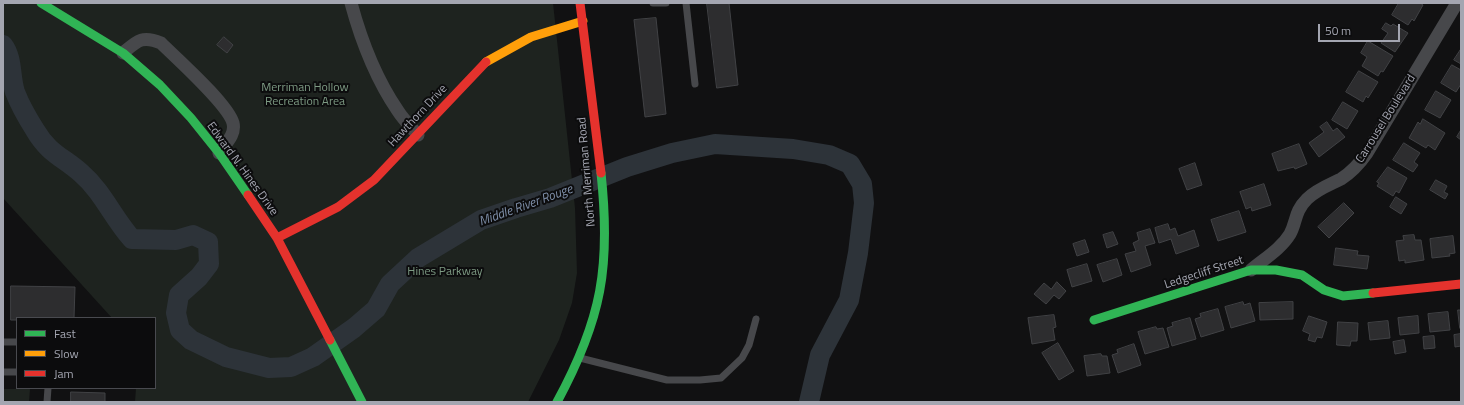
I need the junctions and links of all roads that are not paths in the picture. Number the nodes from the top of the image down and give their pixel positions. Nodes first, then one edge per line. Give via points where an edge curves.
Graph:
1 (41, 3) edge
2 (351, 3) edge
3 (580, 3) edge
4 (653, 3) edge
5 (666, 3) edge
6 (686, 3) edge
7 (1457, 3) edge
8 (583, 21) junction
9 (123, 53) junction
10 (695, 84) dead end
11 (418, 134) junction
12 (219, 152) junction
13 (277, 238) junction
14 (1251, 270) junction
15 (1461, 284) edge
16 (756, 319) dead end
17 (1094, 320) dead end
18 (3, 342) edge
19 (16, 342) edge
20 (580, 358) junction
21 (3, 372) edge
22 (16, 372) edge
23 (48, 389) edge
24 (47, 402) edge
25 (362, 402) edge
26 (557, 402) edge

1 - 9 street, Edward N. Hines Drive
2 - 11 street via 359,32 379,77 398,111
3 - 8 street, North Merriman Road
4 - 5 lane
6 - 10 lane
7 - 14 street, Carrousel Boulevard via 1357,166 1308,198 1296,214 1290,234
8 - 11 street, Hawthorn Drive via 531,37 488,60
8 - 20 street, North Merriman Road via 604,199 605,239 602,288
9 - 12 street, Edward N. Hines Drive via 160,86
9 - 12 street via 139,39 151,39 161,43 225,108 233,124 232,135
11 - 13 street, Hawthorn Drive via 374,180 309,223
12 - 13 street, Edward N. Hines Drive
13 - 25 street, Edward N. Hines Drive
14 - 15 street, Ledgecliff Street via 1276,270 1302,275 1324,290 1343,296
14 - 17 street, Ledgecliff Street
16 - 20 lane via 750,345 742,358 721,378 667,380
18 - 19 lane
20 - 26 street, North Merriman Road
21 - 22 lane
23 - 24 lane

